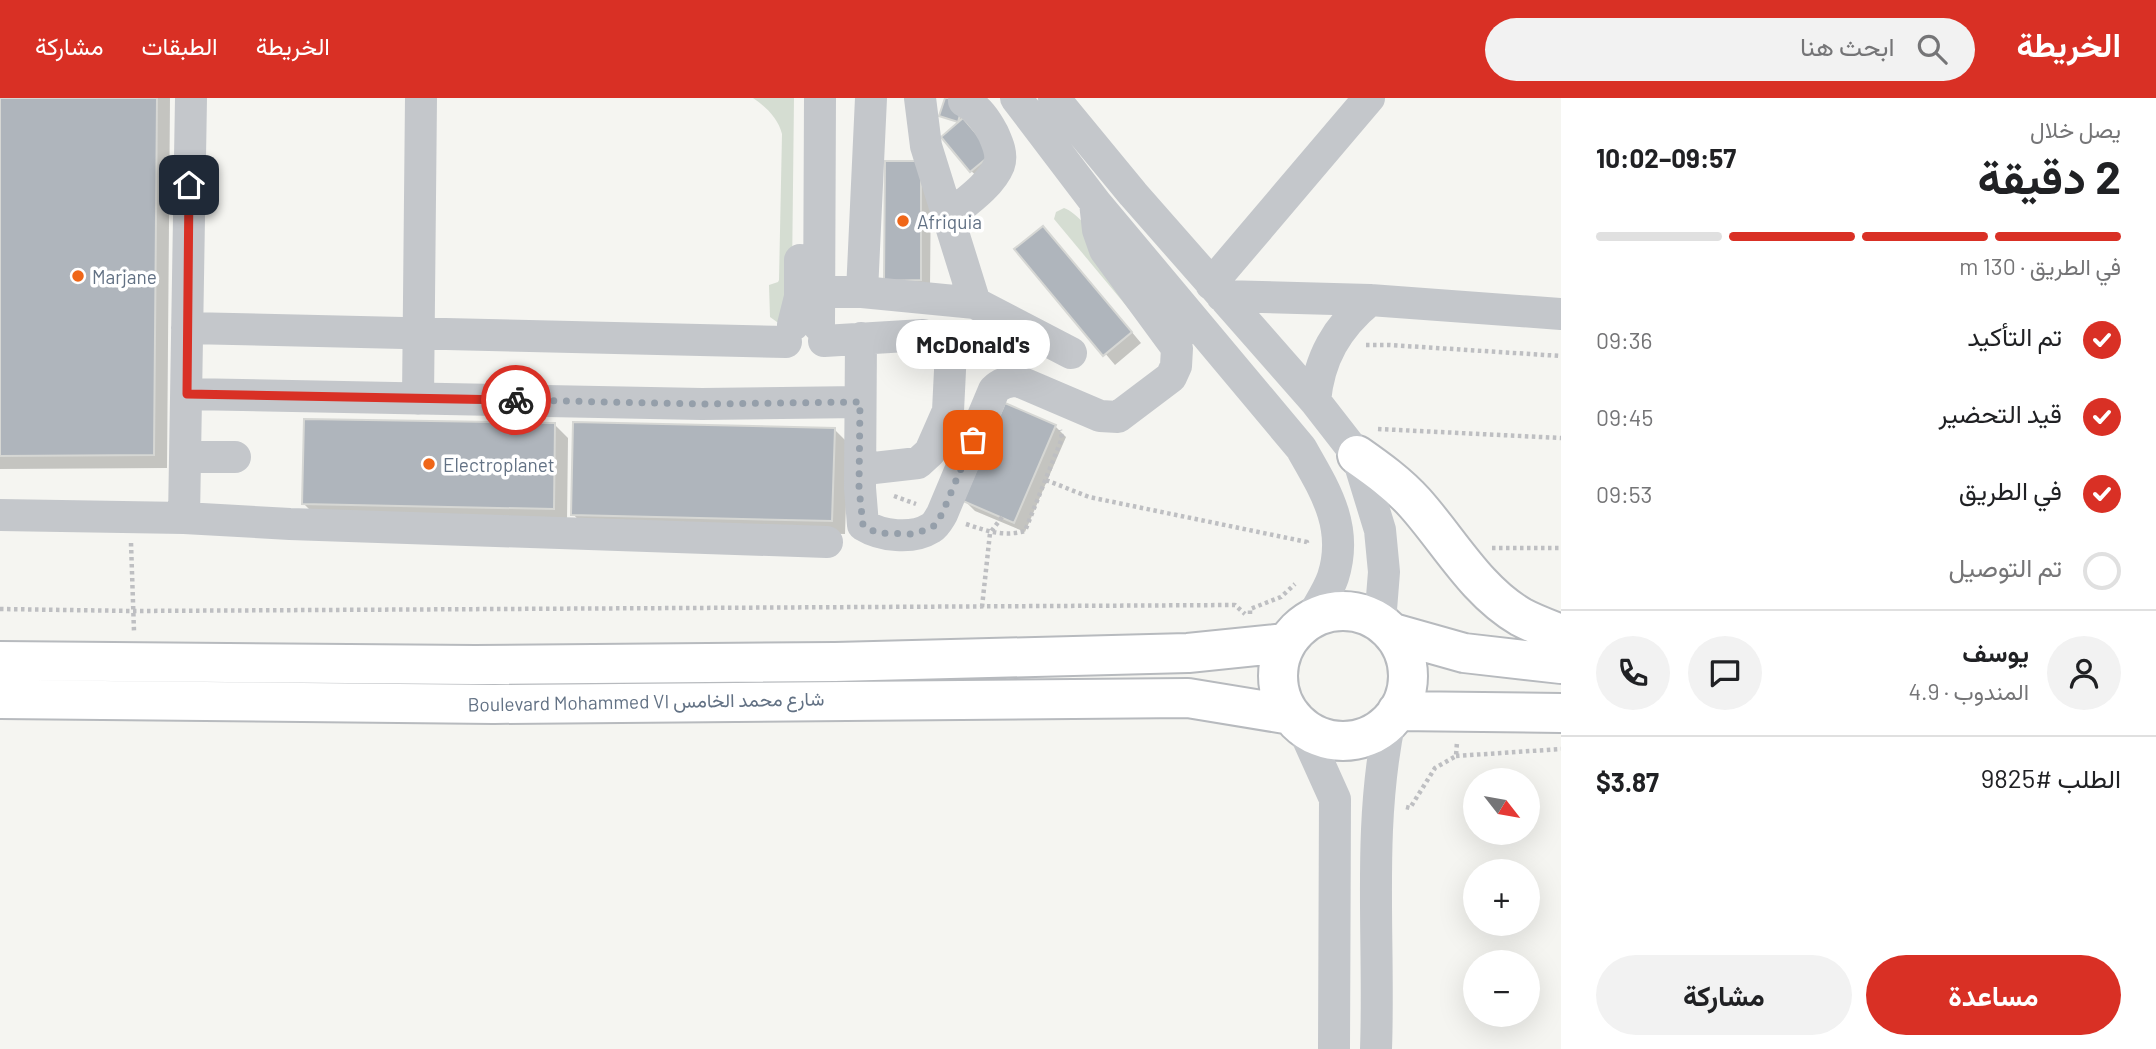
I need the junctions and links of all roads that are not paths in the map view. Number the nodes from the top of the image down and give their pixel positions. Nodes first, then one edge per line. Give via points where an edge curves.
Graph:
1 (191, 98) edge
2 (421, 98) edge
3 (799, 98) edge
4 (820, 98) edge
5 (871, 98) edge
6 (920, 98) edge
7 (1016, 98) edge
8 (1054, 98) edge
9 (1369, 98) edge
10 (964, 101) dead end
11 (1095, 202) junction
12 (950, 216) junction
13 (1216, 290) junction
14 (820, 292) junction
15 (862, 292) junction
16 (1370, 300) junction
17 (975, 303) junction
18 (1561, 314) edge
19 (187, 328) junction
20 (806, 333) junction
21 (419, 334) junction
22 (861, 338) junction
23 (1071, 353) dead end
24 (187, 394) junction
25 (418, 398) junction
26 (1315, 401) junction
27 (860, 402) junction
28 (1364, 442) junction
29 (186, 457) junction
30 (235, 457) dead end
31 (861, 467) junction
32 (0, 515) edge
33 (184, 518) junction
34 (827, 541) dead end
35 (1386, 627) junction
36 (1298, 632) junction
37 (1561, 634) edge
38 (0, 662) edge
39 (1561, 664) edge
40 (0, 699) edge
41 (1561, 712) edge
42 (1394, 716) junction
43 (1297, 721) junction
44 (1334, 1049) edge
45 (1376, 1049) edge

1 - 19 street
2 - 21 street
3 - 20 street via 800,297
4 - 14 street
5 - 15 street
6 - 12 street via 926,146
7 - 11 street
8 - 13 street
9 - 13 street
10 - 12 street via 988,123 1000,147 1000,164 985,185
11 - 31 street via 1105,250 1177,348 1171,377 1118,417 1100,416 1018,381 994,390 942,514 933,527 914,534 877,533 863,525
11 - 36 street via 1301,448 1327,493 1340,541 1319,572
12 - 17 street
13 - 16 street
13 - 26 street
14 - 15 street
14 - 20 street
15 - 17 street
16 - 18 street
16 - 26 street via 1331,344
17 - 23 street
19 - 21 street
19 - 24 street
20 - 21 street
20 - 22 street
21 - 25 street
22 - 27 street
22 - 31 street via 932,336 951,349 948,411 930,452 911,465
24 - 25 street
24 - 29 street
25 - 27 street
26 - 28 street
27 - 31 street
28 - 35 street via 1380,530
28 - 37 main road via 1382,472 1493,594 1521,617
29 - 30 street
29 - 33 street
32 - 33 street
33 - 34 street
35 - 36 main road via 1347,610 1329,612
35 - 39 main road via 1464,653
35 - 42 main road via 1402,647 1408,671 1405,696
36 - 38 main road, Boulevard Mohammed VI شارع محمد الخامس via 1188,653 835,662
36 - 43 main road via 1278,672 1281,695
40 - 43 main road, Boulevard Mohammed VI شارع محمد الخامس via 494,704 1188,698
41 - 42 main road
42 - 43 main road via 1375,732 1339,741 1320,737
42 - 45 street via 1383,751 1378,801
43 - 44 street via 1335,799

